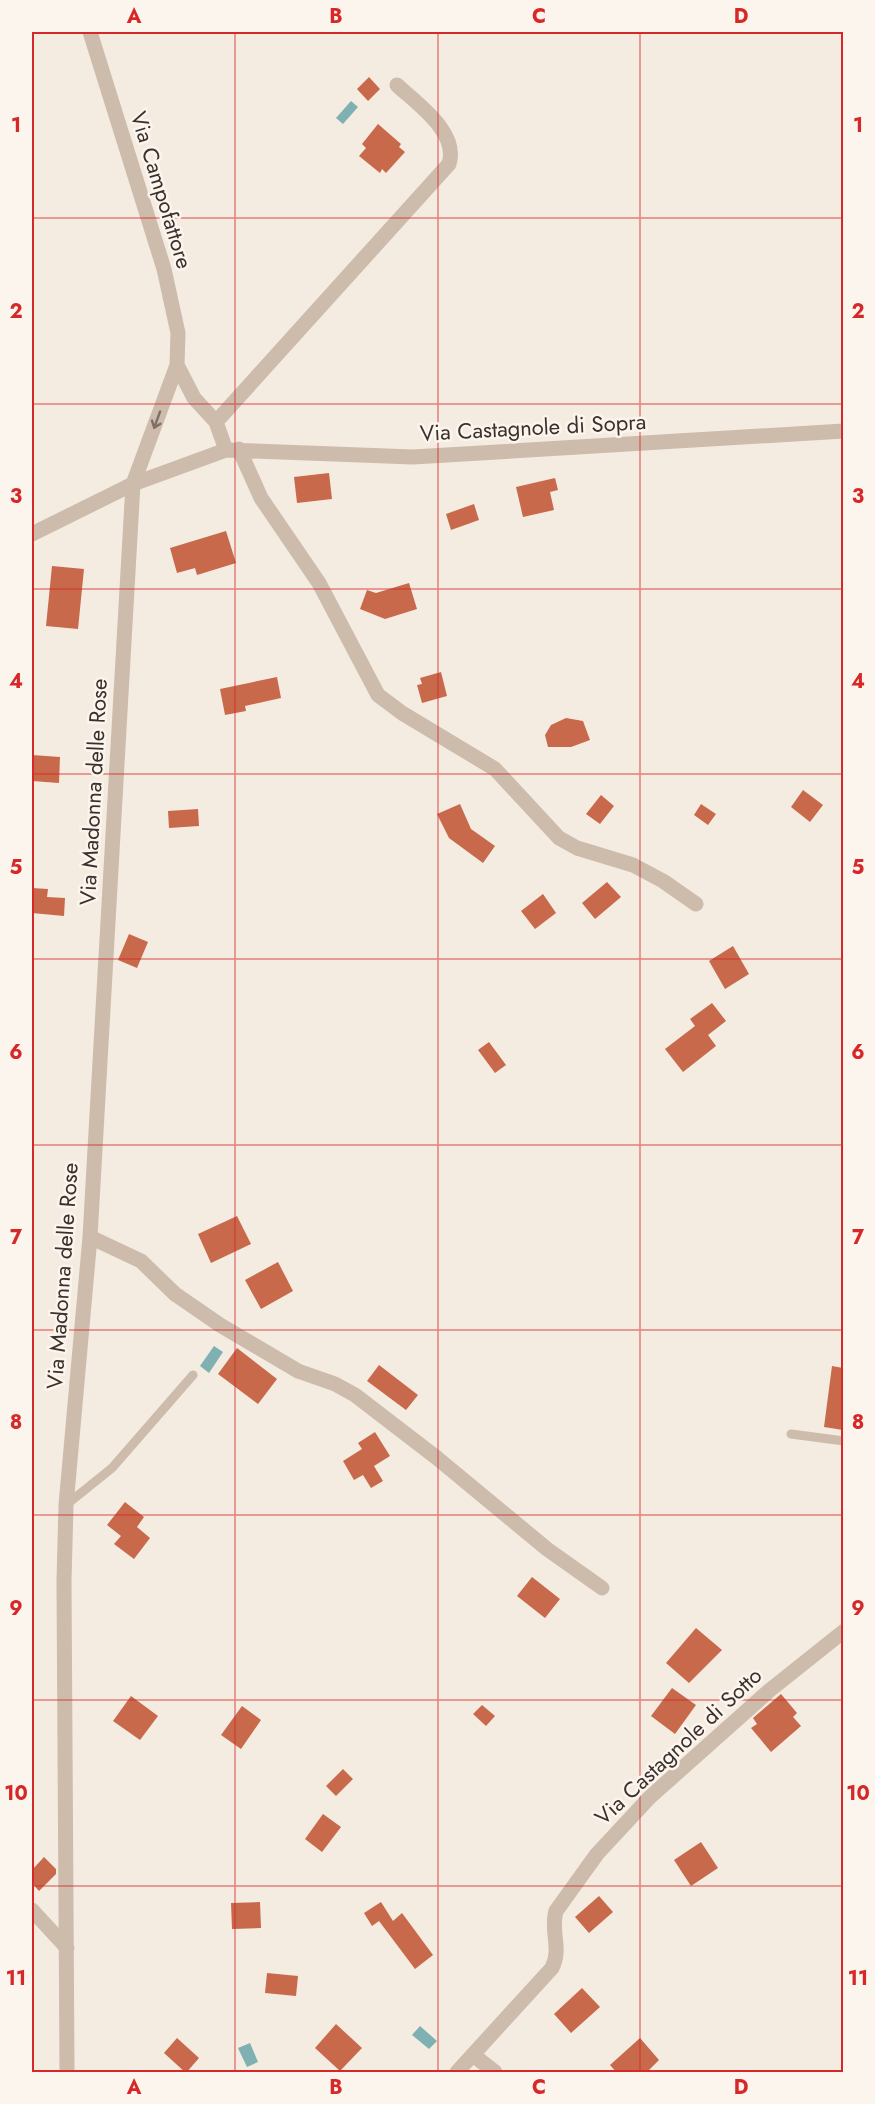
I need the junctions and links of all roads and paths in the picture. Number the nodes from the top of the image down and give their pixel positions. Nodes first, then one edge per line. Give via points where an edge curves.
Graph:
1 (90, 32) edge
2 (397, 85) dead end
3 (177, 365) junction
4 (216, 422) junction
5 (843, 431) edge
6 (232, 449) junction
7 (133, 484) junction
8 (32, 534) edge
9 (696, 904) dead end
10 (90, 1237) junction
11 (193, 1375) dead end
12 (791, 1434) dead end
13 (843, 1441) edge
14 (66, 1505) junction
15 (602, 1588) dead end
16 (843, 1631) edge
17 (32, 1910) edge
18 (67, 1948) junction
19 (473, 2055) junction
20 (67, 2073) edge
21 (457, 2073) edge
22 (495, 2073) edge

1 - 3 street, Via Campofattore via 164,268 178,333
2 - 4 street via 442,130 451,149 449,164
3 - 4 street, Via Campofattore via 194,398
3 -> 7 street, Via Campofattore
4 - 6 street, Via Campofattore
5 - 6 street, Via Castagnole di Sopra via 413,457
6 - 7 street
6 - 9 street, Via Campofattore via 319,583 378,695 495,769 559,838 633,865 663,880
7 - 8 street
7 - 10 street, Via Madonna delle Rose
10 - 14 street, Via Madonna delle Rose
10 - 15 street via 141,1261 176,1294 220,1325 298,1371 355,1395 547,1549
11 - 14 lane via 112,1468
12 - 13 lane
14 - 18 street, Via Madonna delle Rose
16 - 19 street, Via Castagnole di Sotto via 761,1698 613,1836 556,1911 558,1952 552,1968
17 - 18 street
18 - 20 street, Via Madonna delle Rose
19 - 21 street, Via Castagnole di Sotto
19 - 22 street

